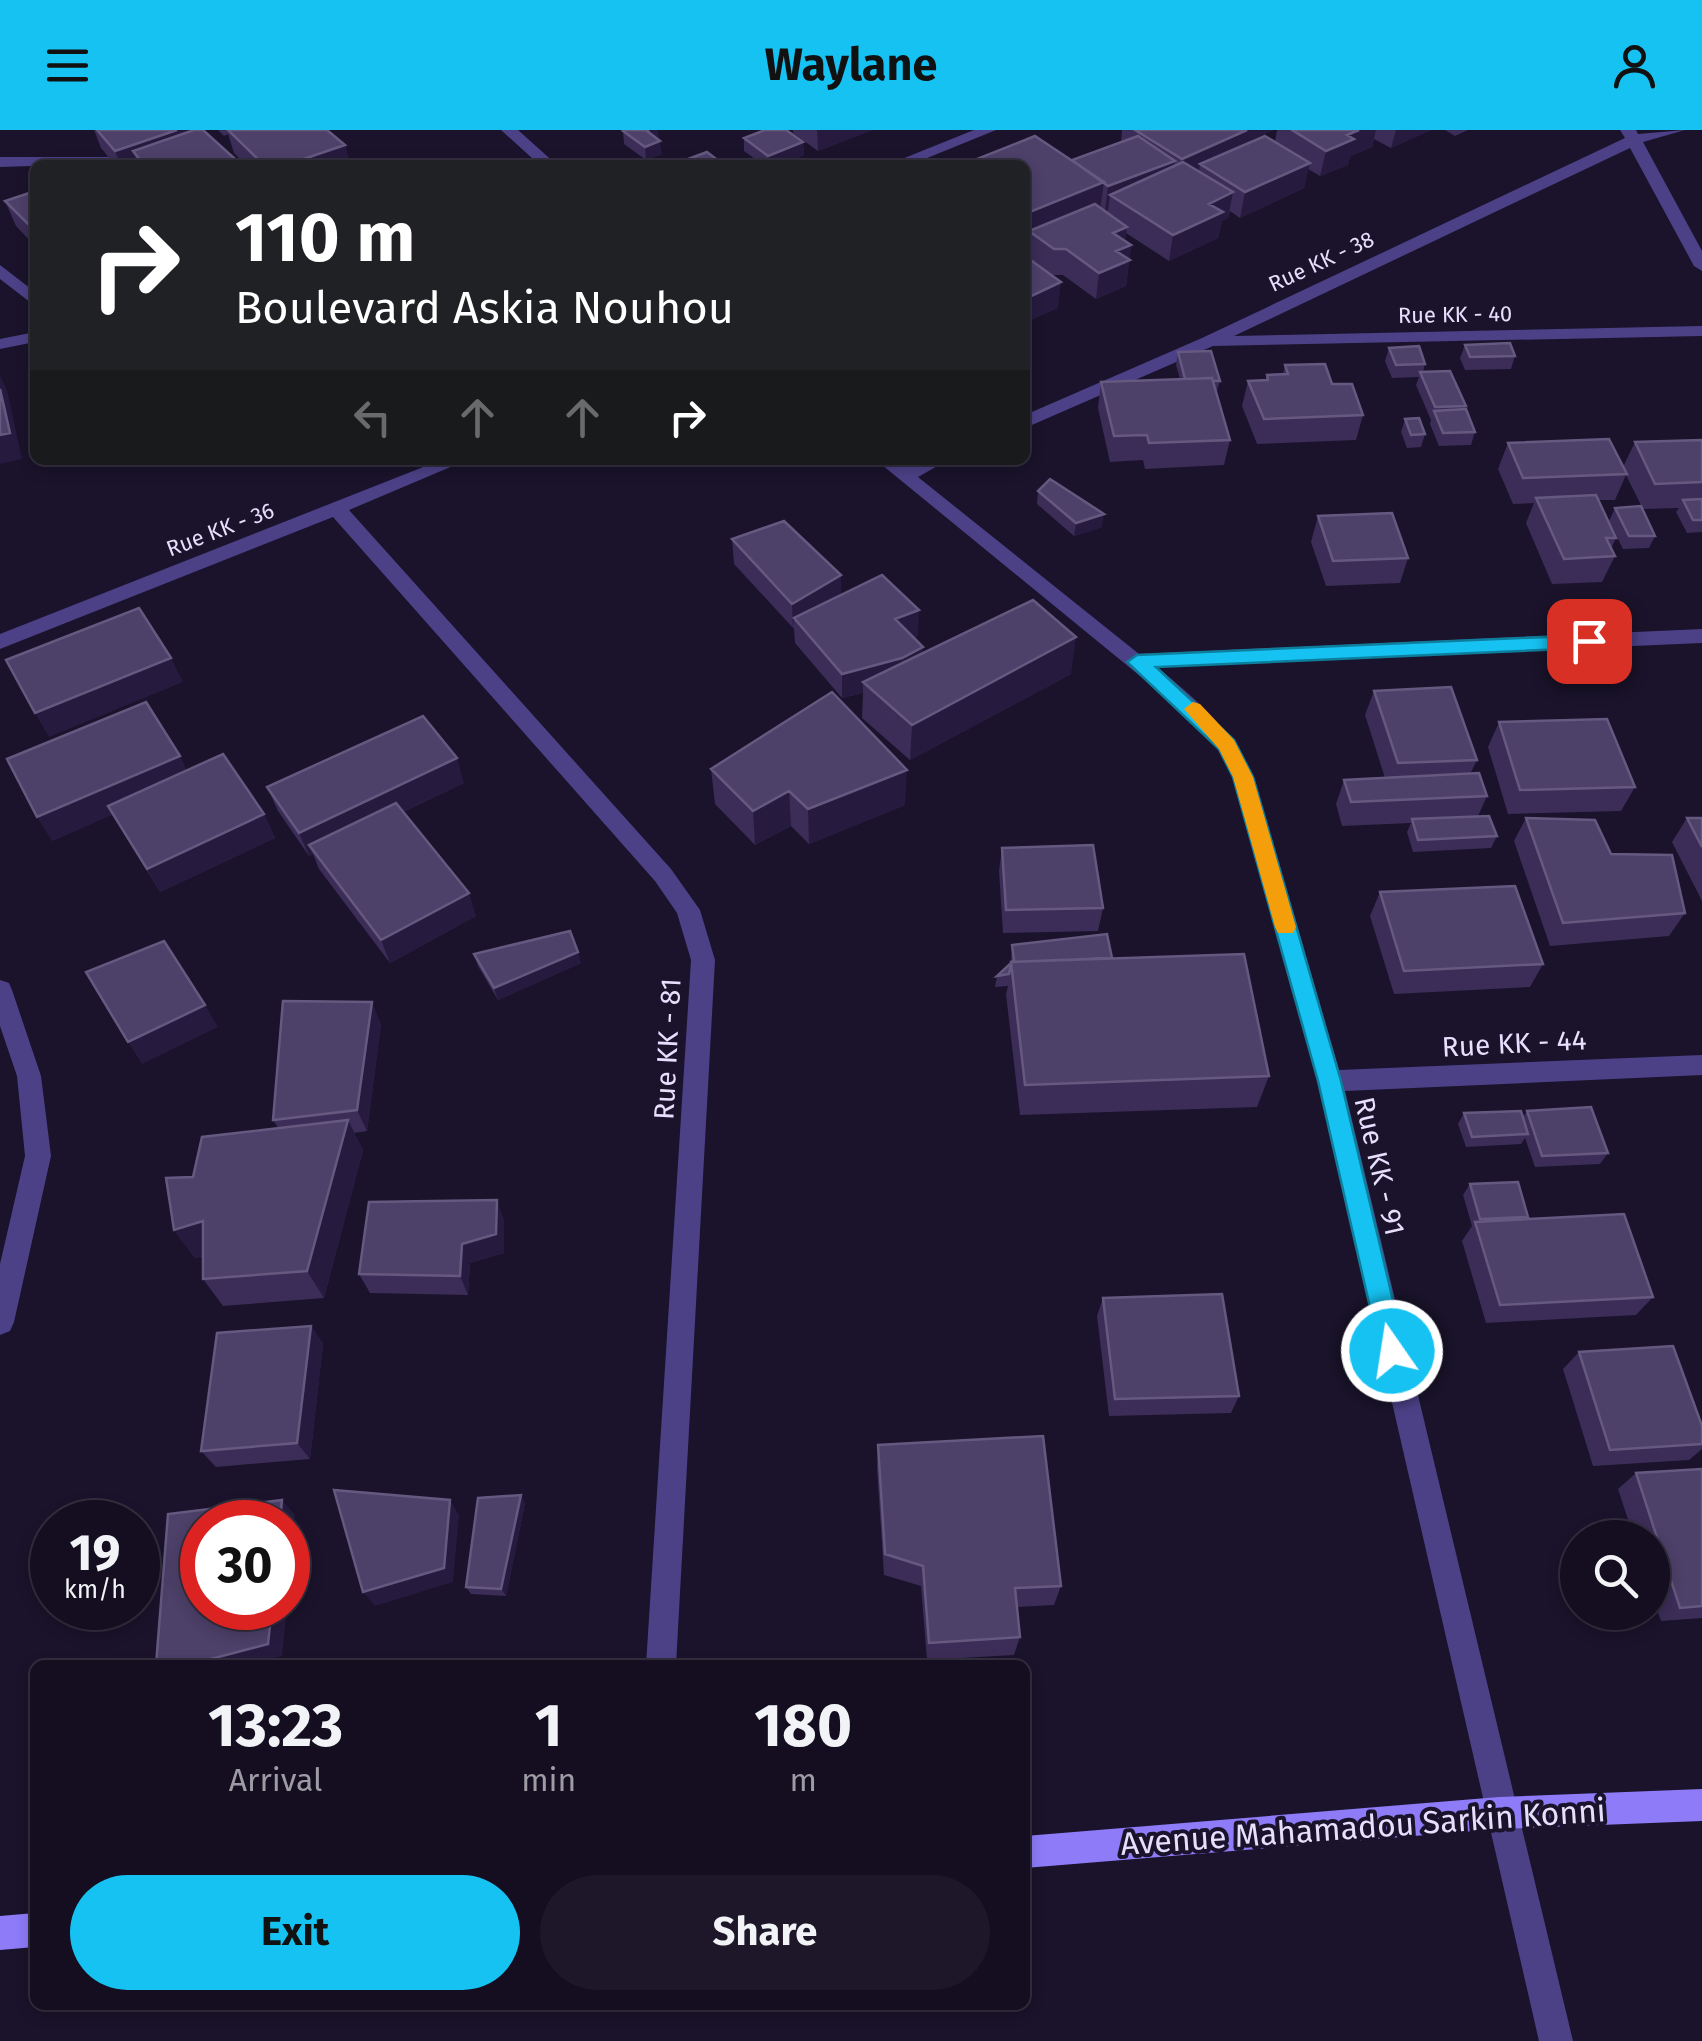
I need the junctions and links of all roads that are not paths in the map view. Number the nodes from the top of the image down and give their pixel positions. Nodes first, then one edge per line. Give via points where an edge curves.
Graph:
1 (509, 130) edge
2 (988, 130) edge
3 (1677, 130) edge
4 (1632, 134) edge
5 (544, 160) edge
6 (908, 160) edge
7 (0, 162) edge
8 (30, 162) edge
9 (1702, 266) edge
10 (0, 270) edge
11 (30, 297) edge
12 (1702, 331) edge
13 (30, 339) edge
14 (1208, 342) junction
15 (0, 344) edge
16 (1030, 420) edge
17 (446, 465) edge
18 (894, 468) edge
19 (338, 510) junction
20 (1702, 636) edge
21 (0, 642) edge
22 (1137, 662) junction
23 (0, 990) edge
24 (1702, 1064) edge
25 (1330, 1081) junction
26 (0, 1322) edge
27 (661, 1660) edge
28 (1702, 1805) edge
29 (1499, 1813) junction
30 (1030, 1852) edge
31 (30, 1930) edge
32 (0, 1933) edge
33 (1556, 2041) edge

1 - 5 street
2 - 6 street
3 - 4 street, Rue KK - 38
4 - 9 street
4 - 14 street, Rue KK - 38
7 - 8 street
10 - 11 street
12 - 14 street, Rue KK - 40
13 - 15 street
14 - 16 street, Rue KK - 38
17 - 19 street, Rue KK - 36
18 - 22 street, Rue KK - 91
19 - 21 street, Rue KK - 36
19 - 27 street, Rue KK - 81 via 664,876 688,910 703,960
20 - 22 street
22 - 25 street, Rue KK - 91 via 1227,745 1243,777
23 - 26 street via 29,1076 38,1156
24 - 25 street, Rue KK - 44
25 - 29 street, Rue KK - 91
28 - 29 street, Avenue Mahamadou Sarkin Konni
29 - 30 street, Avenue Mahamadou Sarkin Konni
29 - 33 street, Rue KK - 91
31 - 32 street

